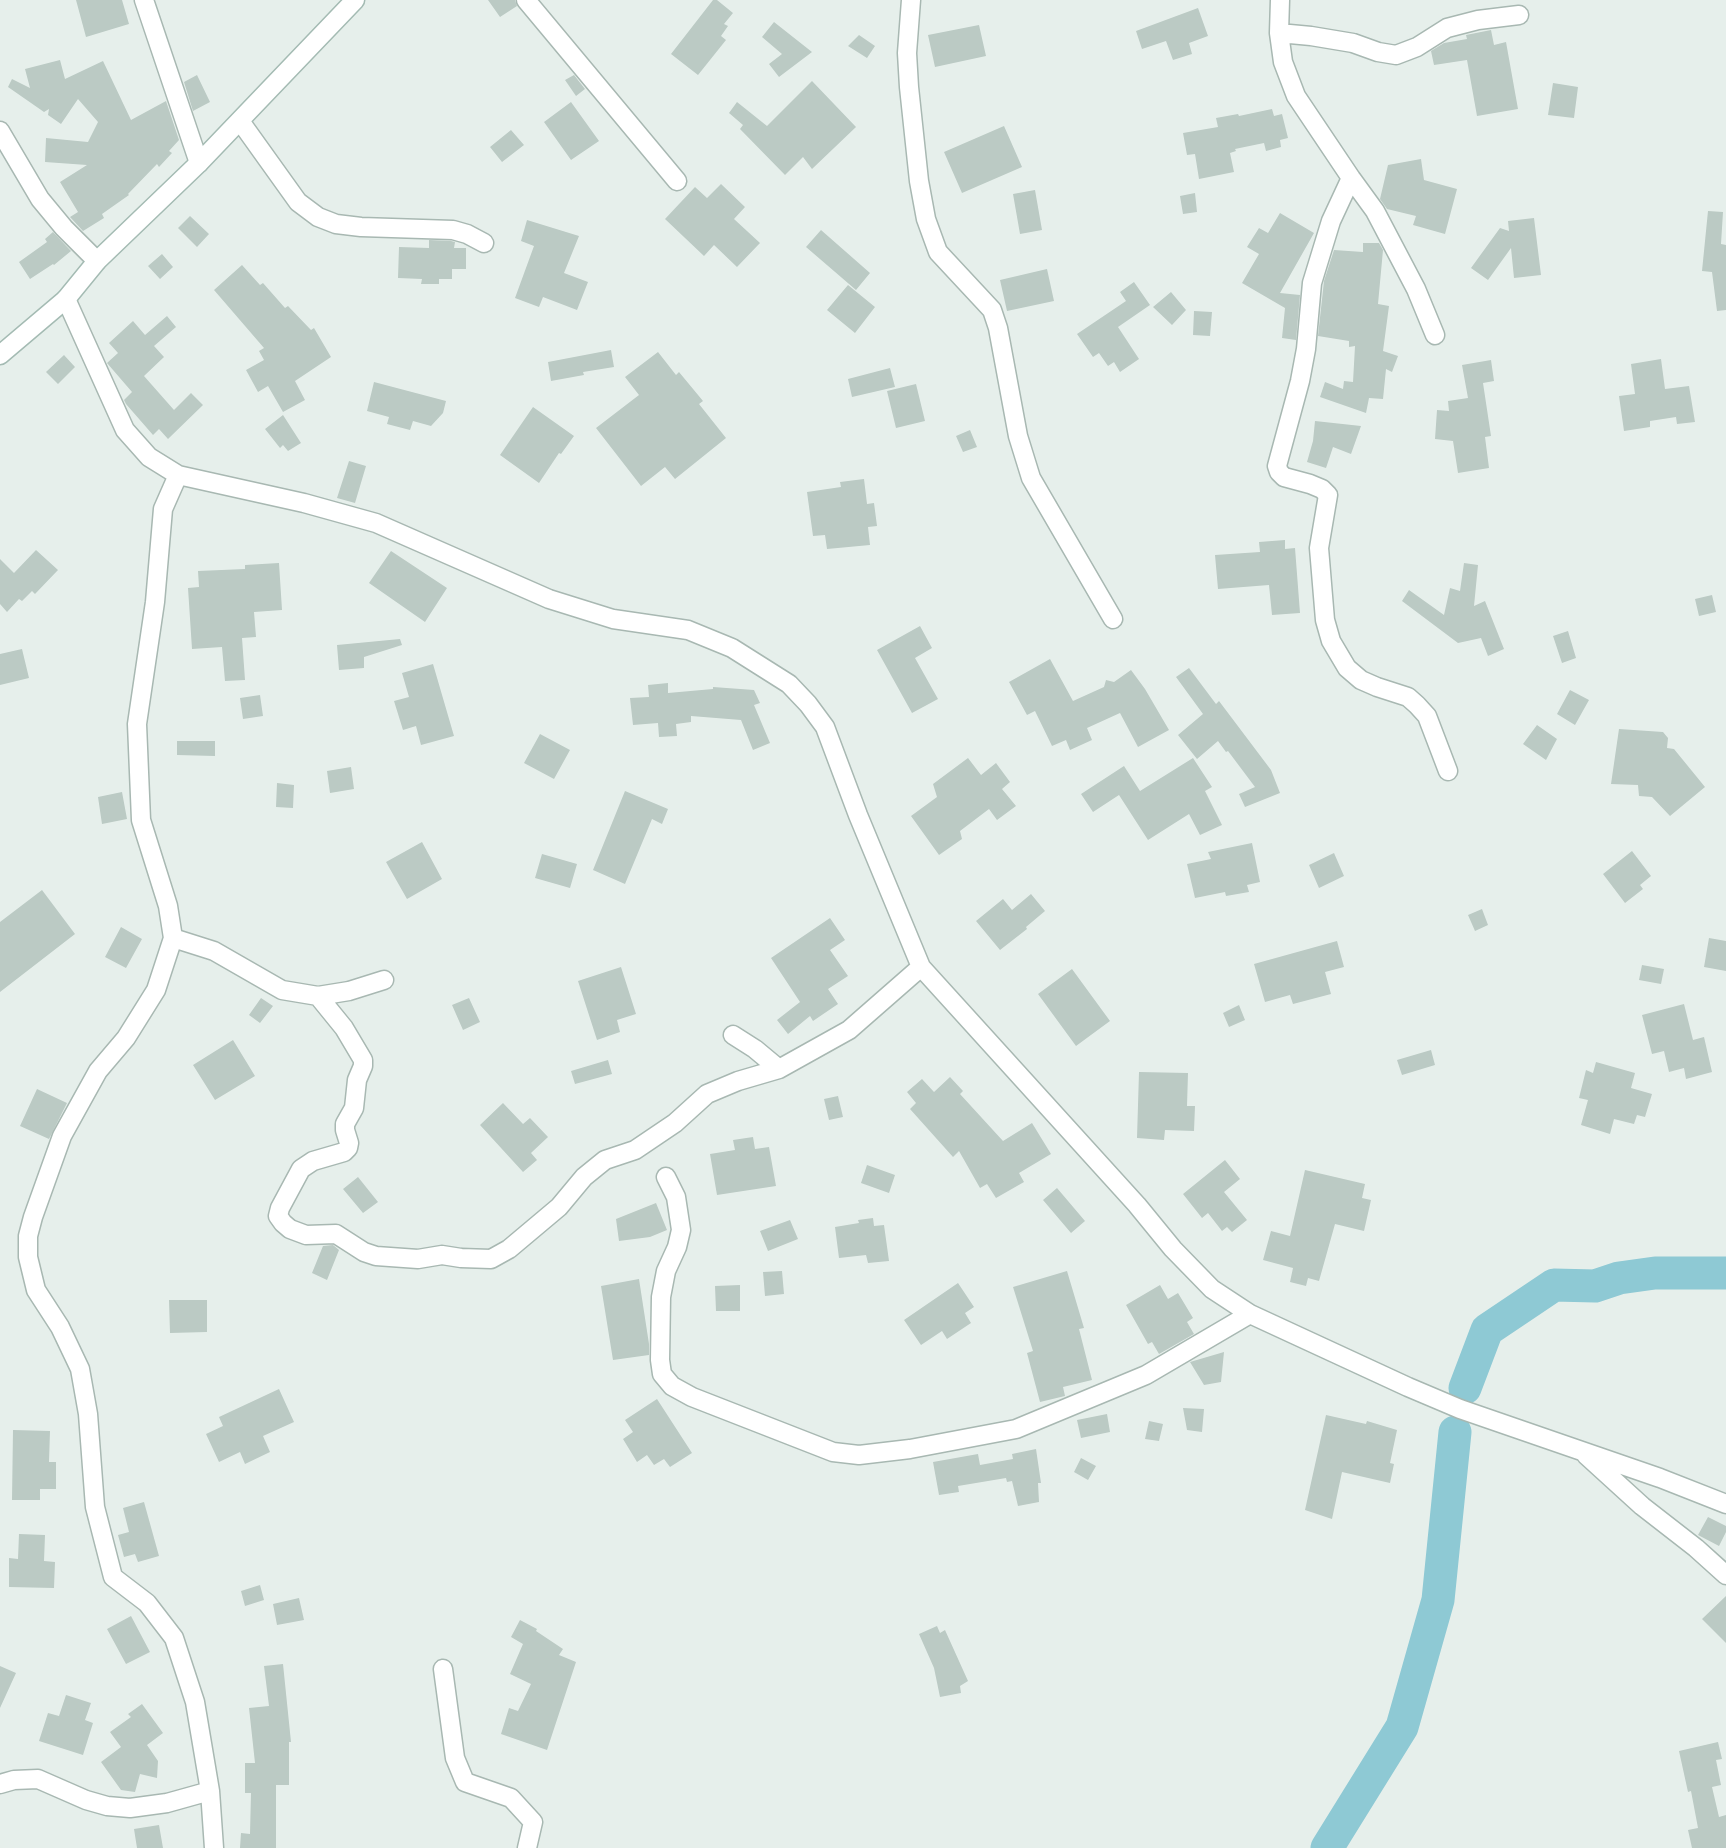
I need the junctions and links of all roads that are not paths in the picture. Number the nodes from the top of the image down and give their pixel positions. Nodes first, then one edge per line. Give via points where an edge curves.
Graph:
1 (144, 0) edge
2 (355, 0) edge
3 (526, 0) edge
4 (911, 0) edge
5 (1280, 0) edge
6 (1519, 15) dead end
7 (1279, 33) junction
8 (240, 121) junction
9 (0, 130) edge
10 (199, 164) junction
11 (1351, 178) junction
12 (677, 181) dead end
13 (484, 243) dead end
14 (97, 261) junction
15 (66, 299) junction
16 (1435, 335) dead end
17 (0, 356) edge
18 (178, 475) junction
19 (1113, 619) dead end
20 (1448, 771) dead end
21 (174, 938) junction
22 (921, 967) junction
23 (384, 980) dead end
24 (318, 996) junction
25 (733, 1035) dead end
26 (778, 1068) junction
27 (666, 1177) dead end
28 (1251, 1314) junction
29 (1581, 1450) junction
30 (1726, 1504) edge
31 (1726, 1575) edge
32 (444, 1669) dead end
33 (0, 1784) edge
34 (210, 1791) junction
35 (214, 1848) edge
36 (527, 1848) edge

1 - 10 street
2 - 8 street
3 - 12 street
4 - 19 street via 909,87 926,219 938,252 992,310 1018,436 1031,478
5 - 7 street
6 - 7 street via 1447,28 1396,55 1353,43
7 - 11 street via 1283,62 1296,96
8 - 10 street
8 - 13 street via 298,201 318,217 353,226 453,230
9 - 14 street via 40,199
10 - 14 street
11 - 16 street via 1375,210 1398,252
11 - 20 street via 1330,222 1312,283 1300,381 1277,466 1284,477 1310,484 1328,495 1319,548 1325,620 1331,641 1347,668 1361,680 1408,697 1427,716
14 - 15 street
15 - 17 street
15 - 18 street via 125,430 149,457
18 - 21 street via 163,509 155,602 136,724 141,820
18 - 22 street via 304,503 376,524 549,598 613,619 688,630 732,648 789,684 825,727
21 - 24 street via 214,951 282,990
21 - 34 street via 156,990 126,1038 98,1071 62,1136 33,1217 28,1257 36,1290 80,1369 88,1414 95,1507 112,1576 147,1603 174,1638 195,1702
22 - 26 street via 849,1030
22 - 28 street via 1173,1249 1212,1289
23 - 24 street
24 - 26 street via 363,1060 354,1108 345,1124 349,1143 344,1152 313,1161 301,1169 278,1216 298,1232 336,1234 376,1256 418,1259 442,1254 492,1260 559,1207 605,1160 635,1150 675,1123 707,1094
25 - 26 street
27 - 28 street via 676,1197 681,1230 661,1298 662,1374 672,1386 692,1397 833,1452 859,1455 910,1449 1016,1429 1146,1376
28 - 29 street via 1460,1409
29 - 30 street
29 - 31 street
32 - 36 street via 455,1758 465,1782 511,1798 533,1822
33 - 34 street via 38,1779 86,1800 130,1808
34 - 35 street

